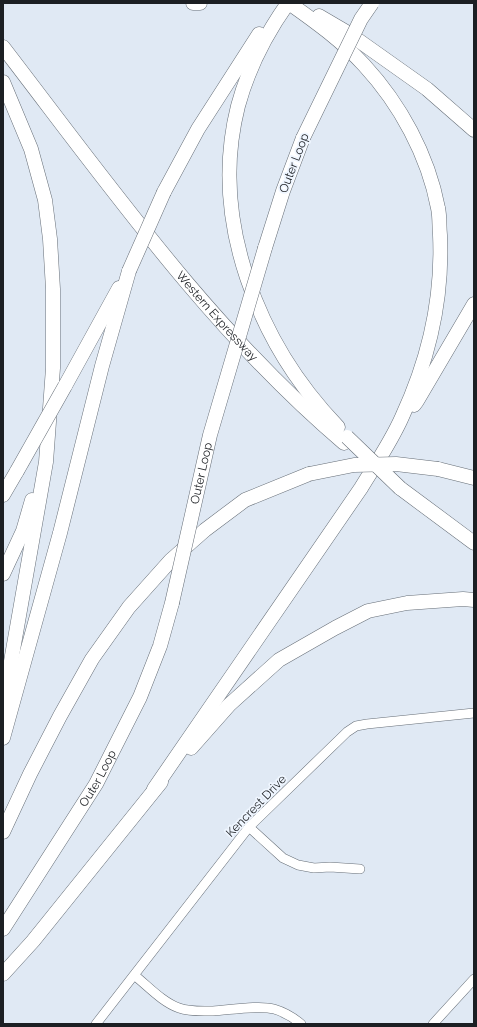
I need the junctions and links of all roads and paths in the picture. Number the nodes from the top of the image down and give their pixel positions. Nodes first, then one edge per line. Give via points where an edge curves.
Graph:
1 (194, 3) edge
2 (200, 3) edge
3 (283, 3) edge
4 (289, 3) edge
5 (298, 3) edge
6 (372, 3) edge
7 (344, 37) junction
8 (3, 47) edge
9 (248, 61) junction
10 (3, 82) edge
11 (474, 130) edge
12 (129, 271) junction
13 (474, 304) edge
14 (402, 418) junction
15 (346, 440) junction
16 (48, 446) junction
17 (474, 478) edge
18 (3, 495) edge
19 (474, 543) edge
20 (3, 574) edge
21 (474, 600) edge
22 (3, 708) edge
23 (474, 712) edge
24 (3, 738) edge
25 (154, 789) junction
26 (249, 827) junction
27 (3, 832) edge
28 (360, 870) dead end
29 (3, 929) edge
30 (3, 974) edge
31 (134, 975) junction
32 (474, 979) edge
33 (96, 1024) edge
34 (301, 1024) edge
35 (433, 1024) edge

1 - 2 highway
3 - 9 highway via 261,31
4 - 7 highway
4 - 9 highway
5 - 7 highway
6 - 29 highway, Outer Loop, bridge via 361,19 303,138 283,191 210,435 160,646 140,697 96,784
7 - 11 highway via 426,90
7 - 14 highway via 403,115 426,163 438,209 441,249 439,298 428,346
8 - 15 highway, Western Expressway via 193,289 250,353 308,411
9 - 12 highway, bridge via 198,129 164,192
9 - 15 highway via 231,145 233,225 245,271 270,333 302,385
10 - 16 highway via 31,149 45,200 50,239 53,368
12 - 18 highway, bridge
12 - 24 highway
13 - 14 highway via 417,401
14 - 25 highway via 361,488
15 - 19 highway, Western Expressway, bridge via 400,488
16 - 20 highway via 23,531
16 - 22 highway
17 - 27 highway, bridge via 438,469 396,464 354,465 308,474 239,504 171,560 129,607 92,659 67,703
21 - 25 highway via 408,603 368,612 279,660 229,705
23 - 26 street, Kencrest Drive via 356,726
25 - 30 highway
26 - 28 street via 284,858 298,865
26 - 31 street, Kencrest Drive
31 - 33 street, Kencrest Drive
31 - 34 street via 179,1008 190,1011 274,1009
32 - 35 street

